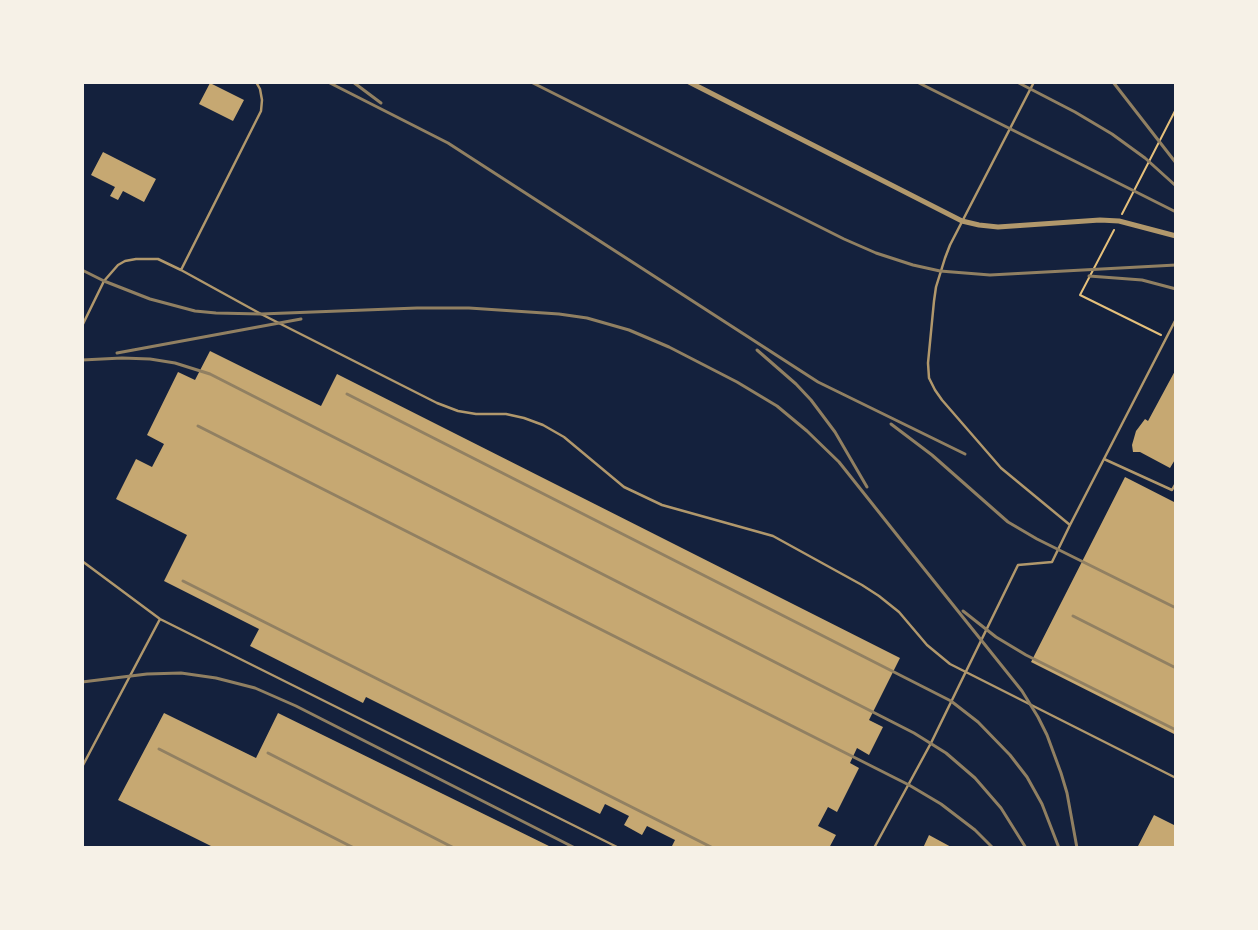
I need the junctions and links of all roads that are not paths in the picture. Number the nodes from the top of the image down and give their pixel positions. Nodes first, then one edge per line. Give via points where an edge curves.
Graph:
1 (256, 82) edge
2 (689, 82) edge
3 (1034, 82) edge
4 (962, 221) junction
5 (1176, 236) edge
6 (181, 270) junction
7 (1176, 319) edge
8 (1175, 323) edge
9 (82, 326) edge
10 (1103, 459) junction
11 (1176, 483) edge
12 (1070, 525) junction
13 (82, 561) edge
14 (160, 618) junction
15 (965, 672) junction
16 (82, 767) edge
17 (1176, 778) edge
18 (618, 848) edge
19 (874, 848) edge

1 - 6 lane via 262,100 261,110
2 - 4 street
3 - 4 lane
4 - 5 street via 998,227 1110,221
4 - 12 lane via 936,287 929,378 934,390 1001,468
6 - 9 lane via 158,259 125,261 104,281
6 - 15 lane via 437,403 458,411 506,414 544,425 564,437 624,487 662,505 773,536 878,596 899,612 928,645
7 - 8 lane
8 - 10 lane
10 - 11 lane via 1172,490
10 - 12 lane
12 - 15 lane via 1052,562 1018,565
13 - 14 lane
14 - 16 lane
14 - 18 lane
15 - 17 lane
15 - 19 lane

